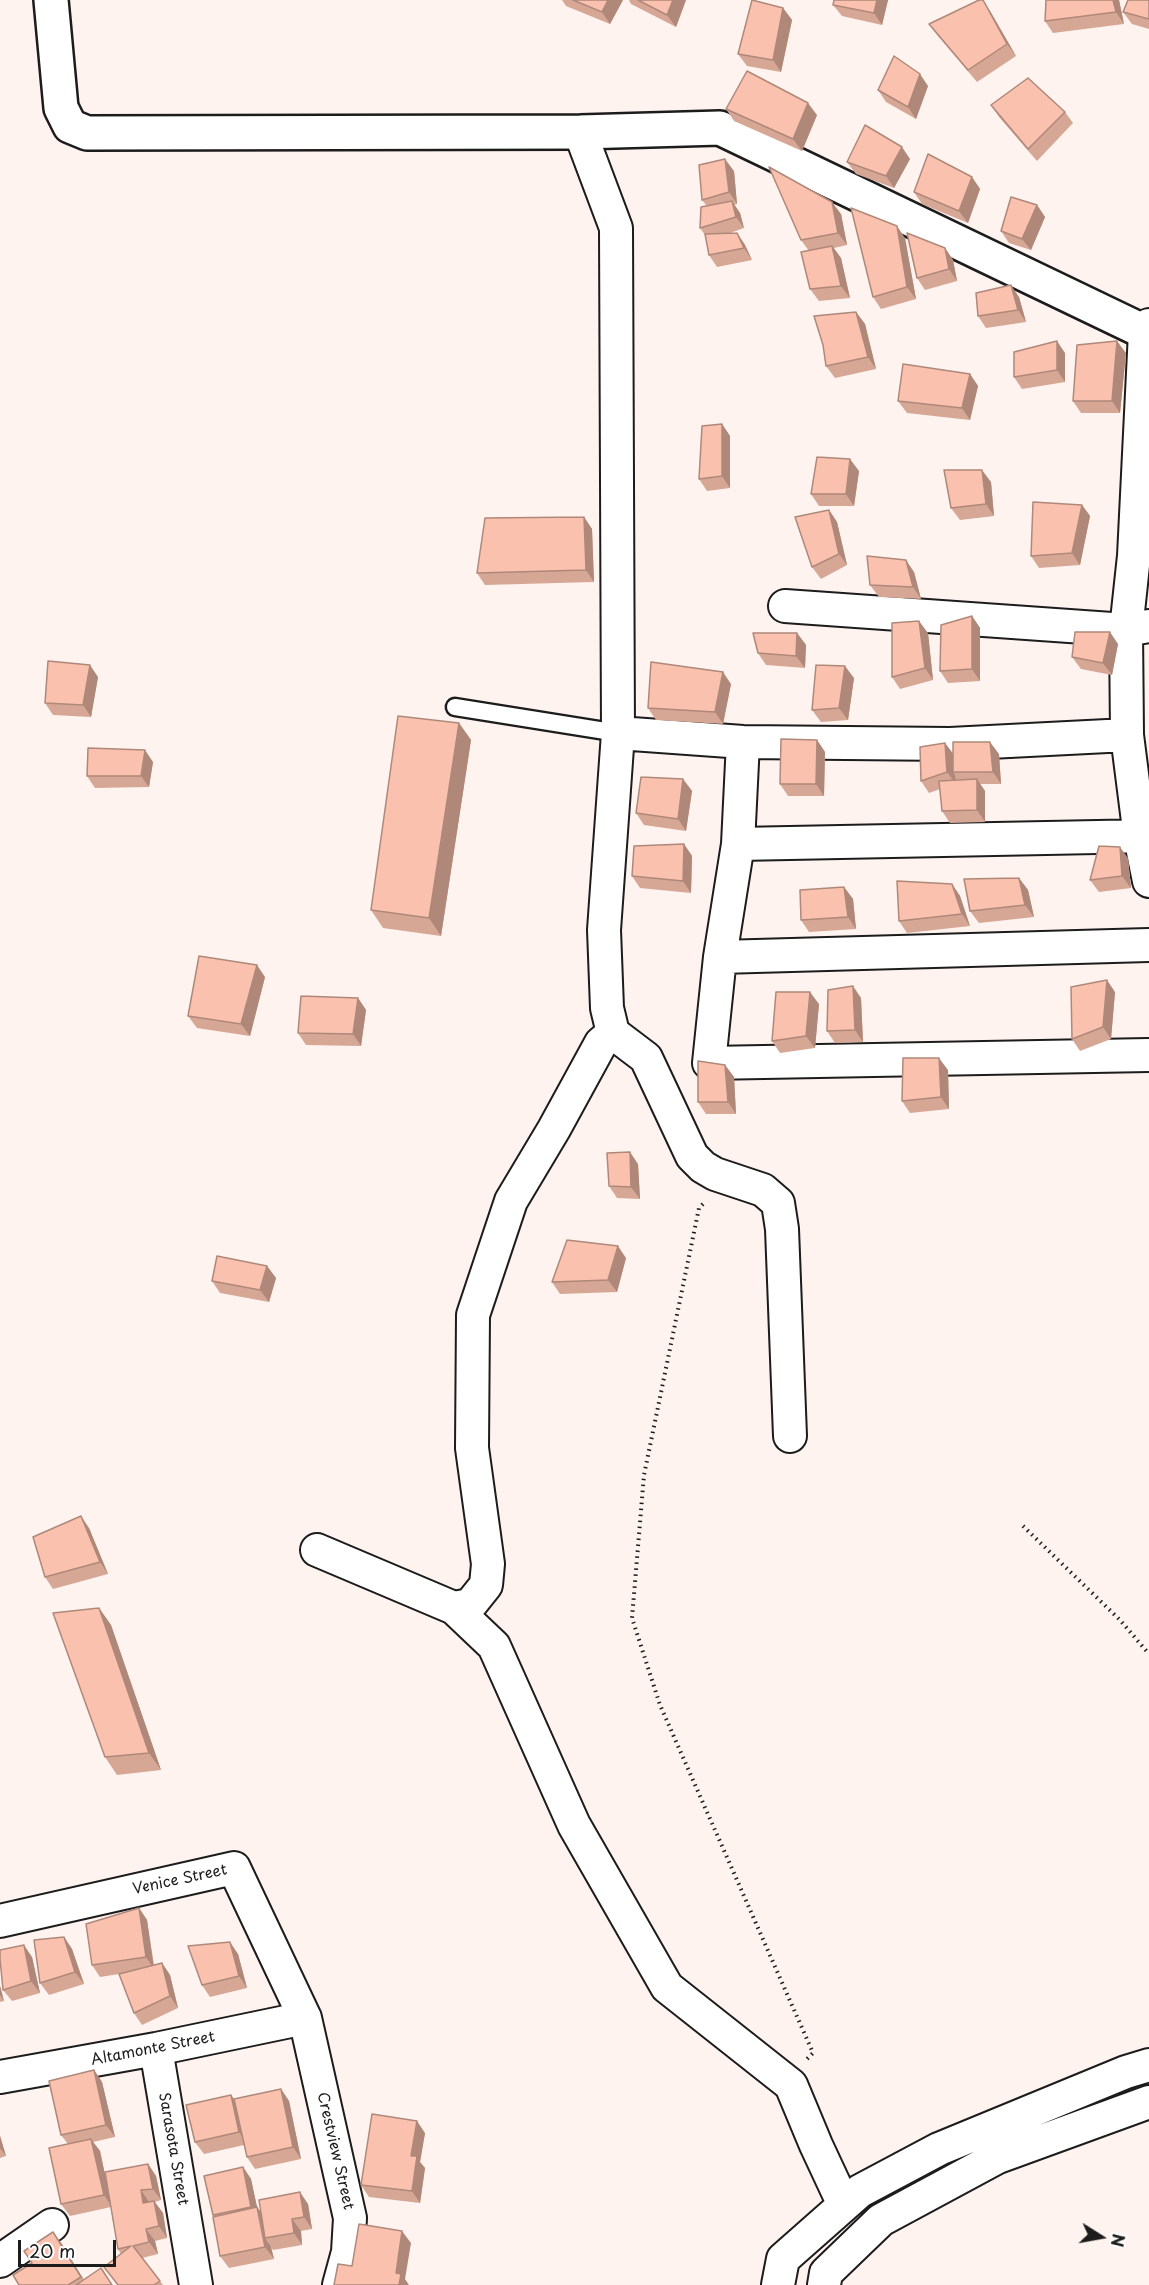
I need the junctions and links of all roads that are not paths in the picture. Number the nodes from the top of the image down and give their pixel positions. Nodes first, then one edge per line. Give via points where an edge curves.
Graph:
1 (51, 0) edge
2 (580, 132) junction
3 (1148, 330) edge
4 (785, 606) dead end
5 (1137, 628) edge
6 (455, 707) dead end
7 (618, 733) junction
8 (1127, 735) junction
9 (743, 742) junction
10 (1144, 836) edge
11 (738, 844) junction
12 (1149, 881) edge
13 (1149, 945) edge
14 (720, 957) junction
15 (613, 1033) junction
16 (1149, 1055) edge
17 (790, 1437) dead end
18 (317, 1550) dead end
19 (454, 1608) junction
20 (0, 1920) edge
21 (305, 2018) junction
22 (156, 2049) junction
23 (1149, 2065) edge
24 (0, 2077) edge
25 (1149, 2102) edge
26 (844, 2205) junction
27 (52, 2225) dead end
28 (0, 2261) edge
29 (196, 2285) edge
30 (339, 2285) edge
31 (778, 2285) edge
32 (824, 2285) edge

1 - 2 street via 61,108 70,126 87,133
2 - 3 street via 720,128
2 - 7 street via 616,228
3 - 5 street via 1134,556
4 - 5 street
5 - 8 street
6 - 7 lane
7 - 9 street
7 - 15 street via 604,930 607,1008
8 - 9 street via 950,744
8 - 10 street
9 - 11 street
10 - 11 street
10 - 12 street
11 - 14 street
13 - 14 street
14 - 16 street via 709,1063
15 - 17 street via 646,1058 692,1156 703,1167 764,1190 778,1203
15 - 19 street via 601,1043 511,1201 473,1315 471,1448 489,1564 486,1585 470,1605
18 - 19 street
19 - 26 street via 494,1646 574,1825 667,1987 791,2085
20 - 21 street, Venice Street via 234,1868
21 - 22 street, Altamonte Street
21 - 30 street, Crestview Street via 350,2218 348,2252
22 - 24 street, Altamonte Street
22 - 29 street, Sarasota Street
23 - 26 street via 939,2148
25 - 32 street via 998,2157 881,2220 826,2272
26 - 31 street via 783,2259
27 - 28 street

